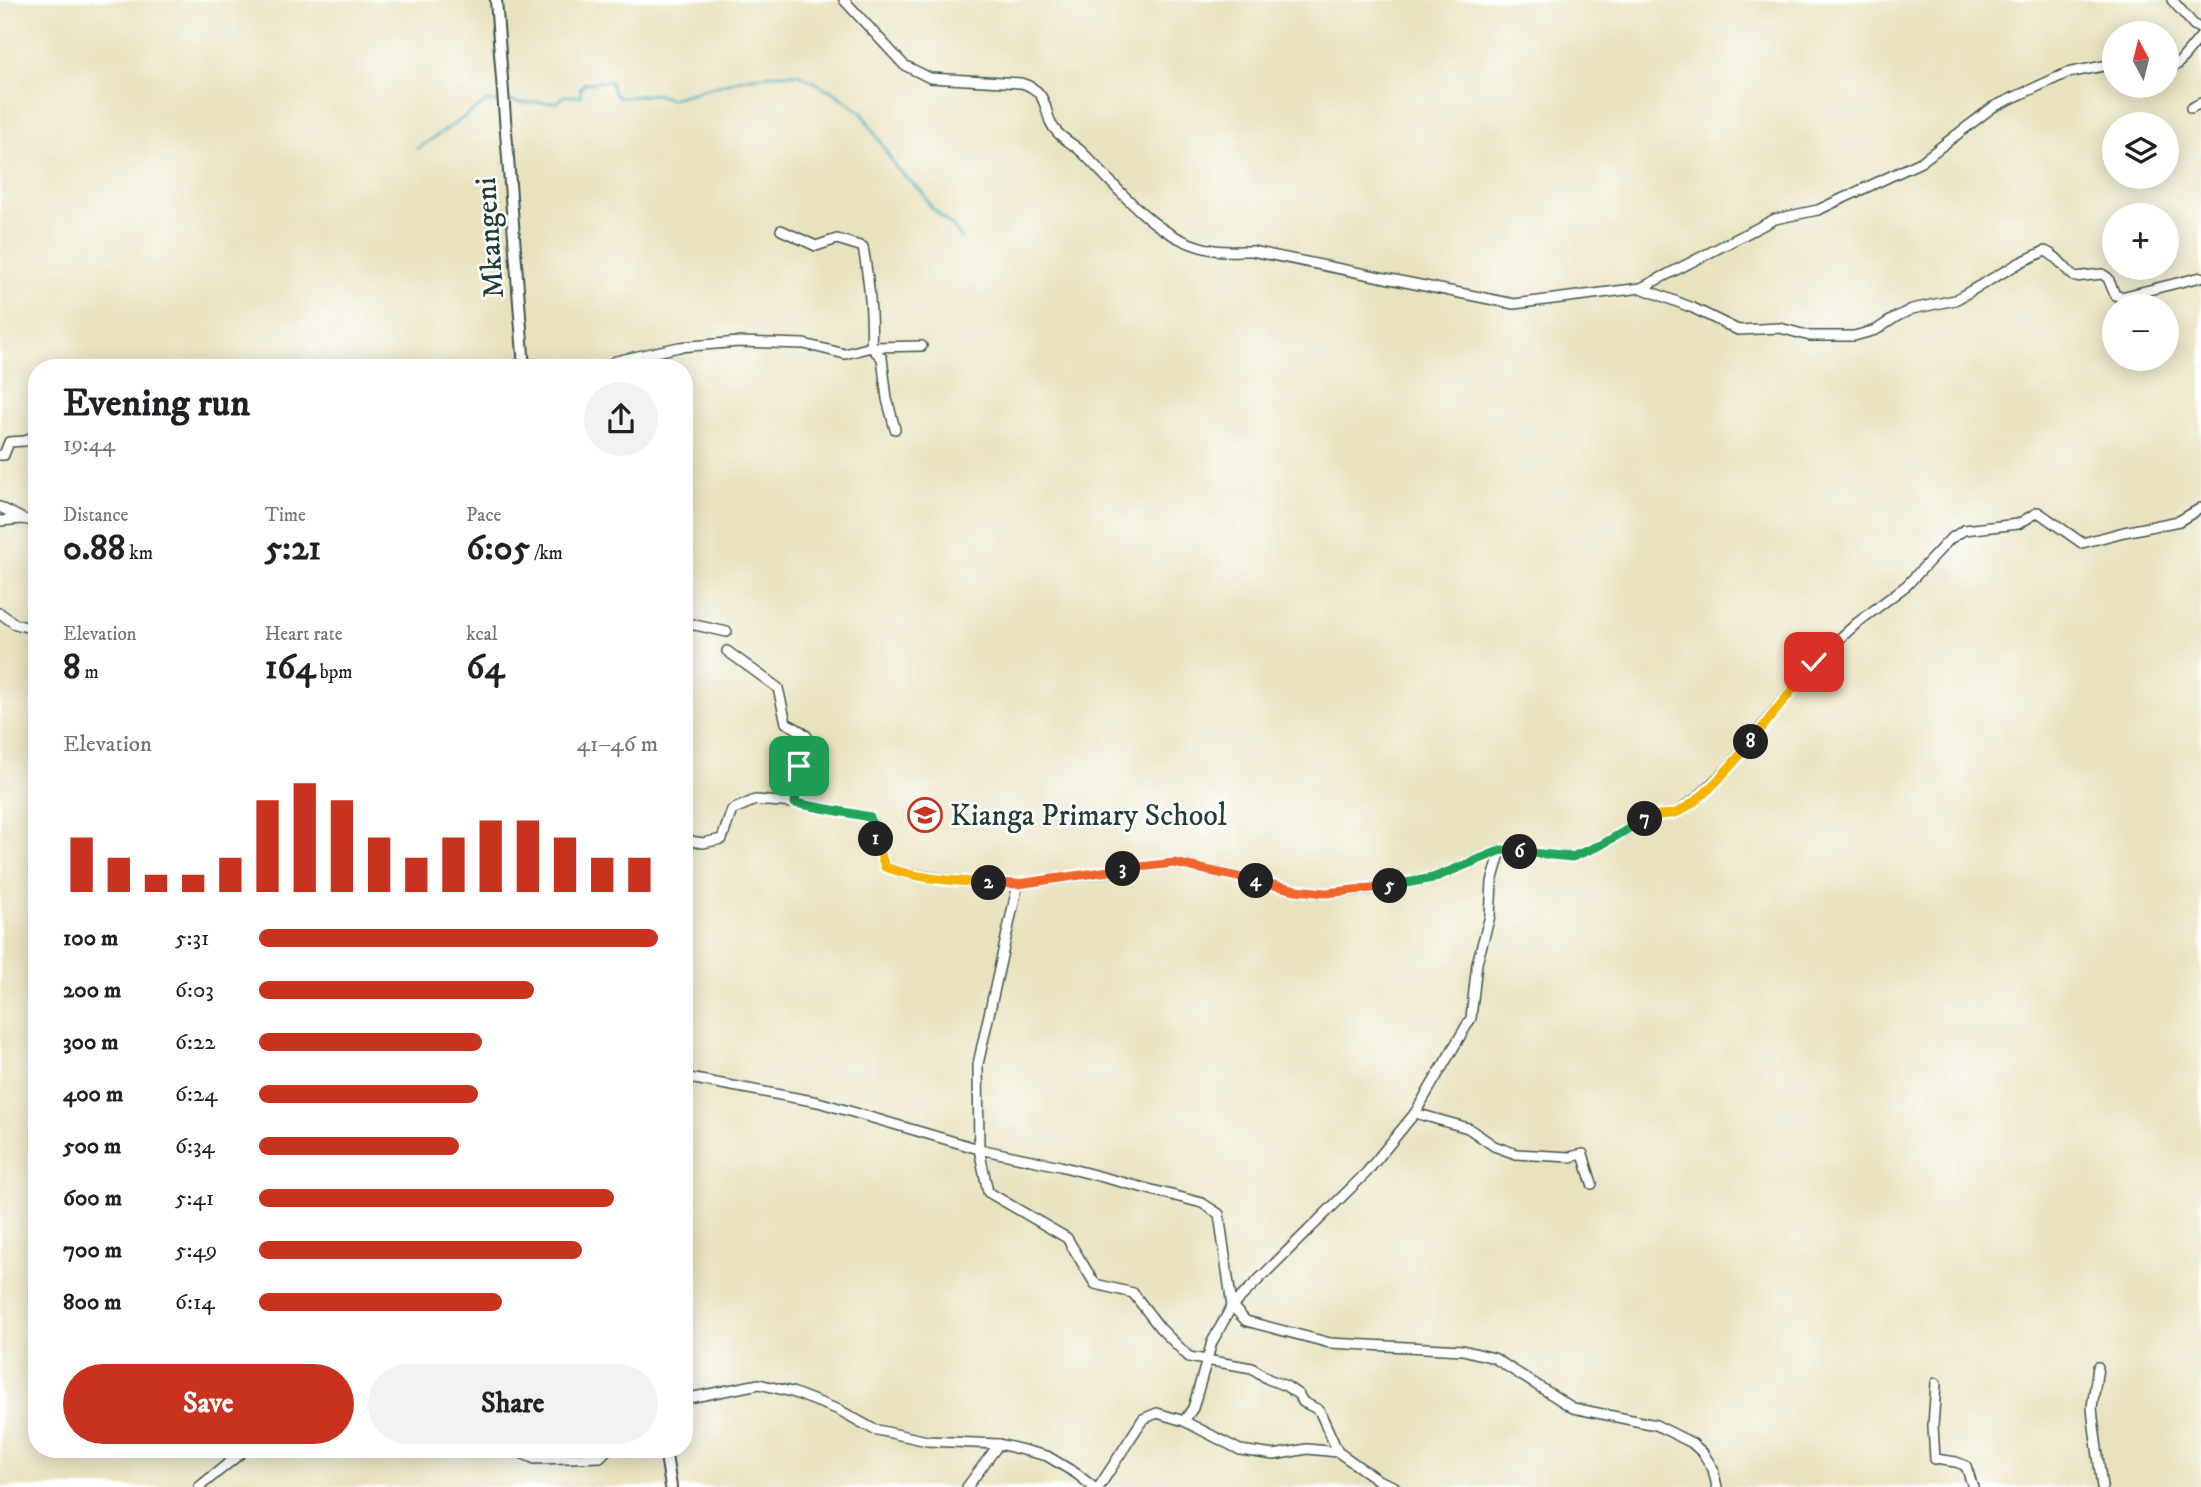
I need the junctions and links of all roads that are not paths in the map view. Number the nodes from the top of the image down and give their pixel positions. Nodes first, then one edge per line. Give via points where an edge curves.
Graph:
1 (496, 0) edge
2 (844, 0) edge
3 (2172, 0) edge
4 (2201, 29) edge
5 (2201, 36) edge
6 (2179, 63) edge
7 (2102, 66) edge
8 (2201, 103) edge
9 (2191, 108) dead end
10 (782, 230) dead end
11 (2201, 276) edge
12 (1641, 288) junction
13 (922, 346) dead end
14 (871, 348) junction
15 (523, 359) edge
16 (625, 359) edge
17 (895, 429) dead end
18 (28, 439) edge
19 (0, 455) edge
20 (0, 507) edge
21 (2201, 508) edge
22 (23, 519) junction
23 (28, 520) edge
24 (0, 521) edge
25 (0, 613) edge
26 (693, 625) edge
27 (28, 627) edge
28 (727, 632) dead end
29 (727, 651) dead end
30 (795, 803) junction
31 (693, 841) edge
32 (1502, 850) junction
33 (1018, 884) junction
34 (693, 1079) edge
35 (1415, 1113) junction
36 (979, 1149) junction
37 (1592, 1184) dead end
38 (1232, 1306) junction
39 (1206, 1361) junction
40 (2098, 1367) dead end
41 (1936, 1383) dead end
42 (693, 1397) edge
43 (1184, 1421) junction
44 (999, 1444) junction
45 (1338, 1452) junction
46 (235, 1458) edge
47 (533, 1458) edge
48 (568, 1458) edge
49 (666, 1458) edge
50 (199, 1487) edge
51 (671, 1487) edge
52 (967, 1487) edge
53 (1093, 1487) edge
54 (1099, 1487) edge
55 (1395, 1487) edge
56 (1717, 1487) edge
57 (1973, 1487) edge
58 (2102, 1487) edge

1 - 15 street, Mkangeni
2 - 12 street via 913,71 930,78 1032,86 1055,131 1175,239 1215,251 1252,251 1514,304
3 - 4 street
5 - 6 street
7 - 12 street via 2067,73 1993,107 1921,162 1818,210 1775,219
8 - 9 street
10 - 14 street via 816,246 837,239 863,247 871,290
11 - 12 street via 2120,297 2102,274 2075,277 2045,251 1955,300 1912,309 1876,331 1810,336 1780,328 1738,330
13 - 14 street
14 - 16 street via 845,354 804,344 739,342 679,347
14 - 17 street via 882,358
18 - 19 street via 9,442
20 - 22 street
21 - 32 street via 2179,521 2082,543 2038,512 2018,524 1964,530 1907,585 1814,662 1730,766 1676,813 1650,816 1572,857
22 - 23 street
22 - 24 street
25 - 27 street
26 - 28 street
29 - 30 street via 778,688 786,723 805,732 810,741 799,766
30 - 31 street via 755,800 732,810 722,839
30 - 33 street via 870,817 885,867 964,882
32 - 33 street via 1433,878 1326,893 1174,863
32 - 35 street via 1477,963 1471,1018
33 - 36 street via 978,1065
34 - 36 street via 818,1102
35 - 37 street via 1468,1128 1516,1154 1583,1154
35 - 38 street via 1360,1179
36 - 38 street via 1202,1203 1219,1214
36 - 39 street via 988,1192 1067,1238 1095,1284 1133,1293 1189,1357
38 - 39 street
38 - 56 street via 1246,1321 1330,1343 1463,1350 1494,1358 1573,1408 1656,1425 1692,1443 1713,1469
39 - 43 street via 1193,1408
39 - 45 street via 1252,1368 1286,1386 1319,1410
40 - 58 street via 2092,1407
41 - 57 street via 1935,1459 1966,1466
42 - 44 street via 759,1384 839,1410 873,1429 927,1441
43 - 45 street via 1240,1450 1274,1455 1307,1449
43 - 54 street via 1157,1413 1143,1419
44 - 52 street
44 - 53 street via 1047,1457
45 - 55 street
46 - 50 street
47 - 48 street
49 - 51 street

